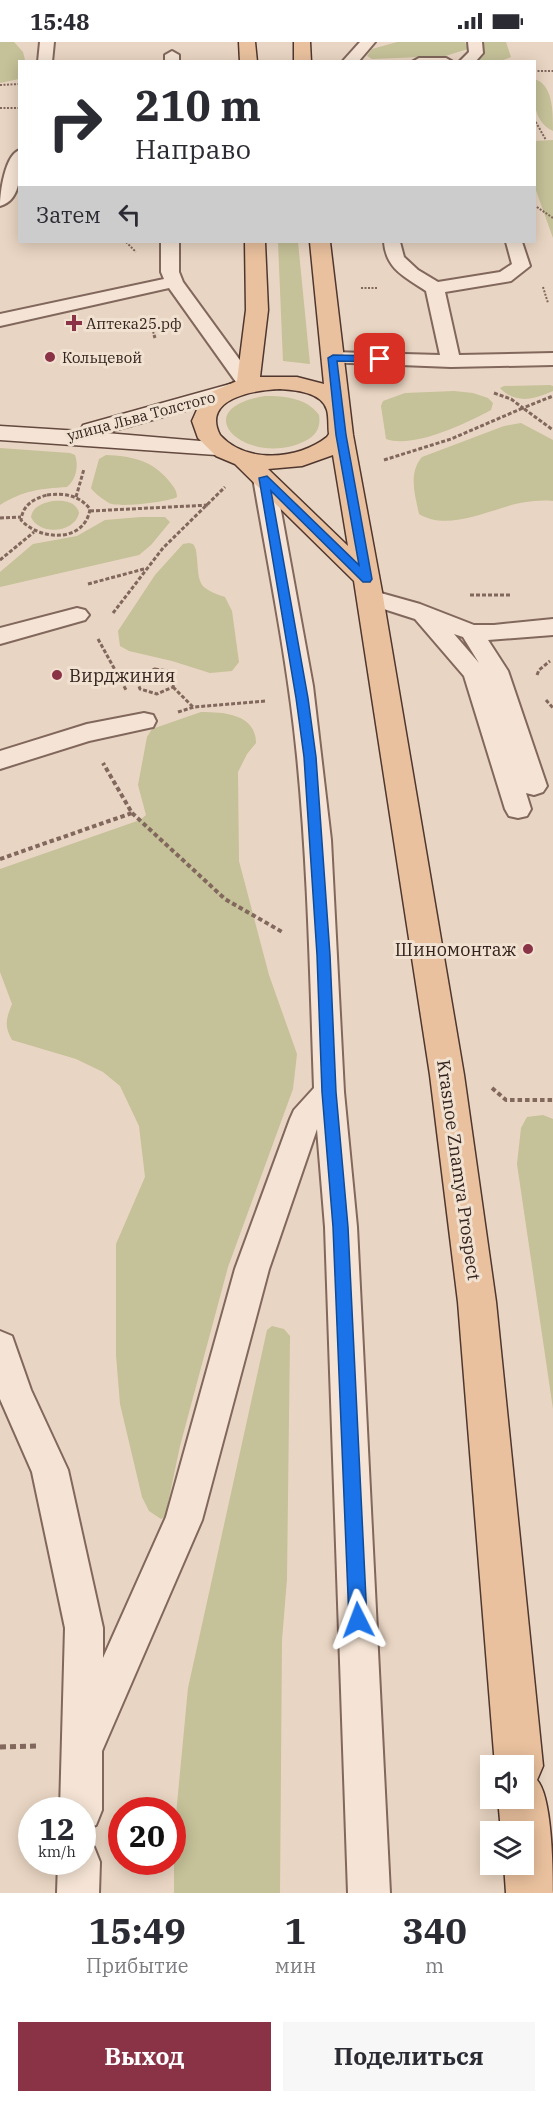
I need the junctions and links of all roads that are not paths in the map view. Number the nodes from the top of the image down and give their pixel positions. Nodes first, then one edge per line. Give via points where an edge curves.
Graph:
1 (47, 42) edge
2 (248, 42) edge
3 (302, 42) edge
4 (372, 42) edge
5 (476, 42) edge
6 (45, 60) edge
7 (249, 60) edge
8 (303, 60) edge
9 (351, 60) edge
10 (468, 60) edge
11 (18, 161) edge
12 (0, 201) edge
13 (170, 243) edge
14 (255, 243) edge
15 (320, 243) edge
16 (392, 243) edge
17 (514, 243) edge
18 (174, 282) junction
19 (435, 288) junction
20 (0, 320) edge
21 (333, 358) junction
22 (553, 359) edge
23 (451, 361) junction
24 (239, 388) junction
25 (337, 405) junction
26 (0, 433) edge
27 (341, 435) junction
28 (60, 438) junction
29 (216, 448) junction
30 (253, 468) junction
31 (368, 588) junction
32 (423, 612) junction
33 (77, 615) road end
34 (553, 627) edge
35 (471, 632) junction
36 (0, 636) edge
37 (144, 721) road end
38 (0, 760) edge
39 (534, 786) dead end
40 (518, 809) dead end
41 (329, 1092) junction
42 (0, 1347) edge
43 (83, 1748) junction
44 (518, 1755) edge
45 (81, 1797) edge
46 (523, 1809) edge
47 (79, 1875) edge
48 (78, 1893) edge
49 (369, 1893) edge
50 (531, 1893) edge

1 - 6 lane
2 - 7 main road
3 - 8 main road
4 - 9 lane
5 - 10 lane via 476,53
11 - 12 lane
13 - 18 lane
14 - 24 main road via 257,310
15 - 21 main road
16 - 19 lane via 395,259
17 - 19 lane via 521,266 505,277
18 - 20 lane
18 - 24 lane
19 - 23 lane
21 - 23 lane
21 - 25 main road
22 - 23 lane
24 - 25 main road via 275,382 306,386
24 - 28 main road, улица Льва Толстого
24 - 29 main road via 211,405 204,416 205,428
25 - 27 main road
26 - 28 main road
27 - 30 main road via 321,452 264,462
27 - 31 main road, Krasnoe Znamya Prospect
28 - 29 main road, улица Льва Толстого
29 - 30 main road
30 - 31 main road
30 - 41 lane via 302,698 310,757
31 - 32 lane
31 - 44 main road, Krasnoe Znamya Prospect via 447,1075 477,1302
32 - 35 lane
32 - 40 lane via 476,674
33 - 36 lane
34 - 35 lane
35 - 39 lane via 496,671
37 - 38 lane via 87,733
41 - 43 lane via 305,1119 252,1269 184,1520
41 - 49 lane via 341,1239
42 - 43 lane via 15,1393 50,1470 84,1628
43 - 45 lane
46 - 50 main road
47 - 48 lane

